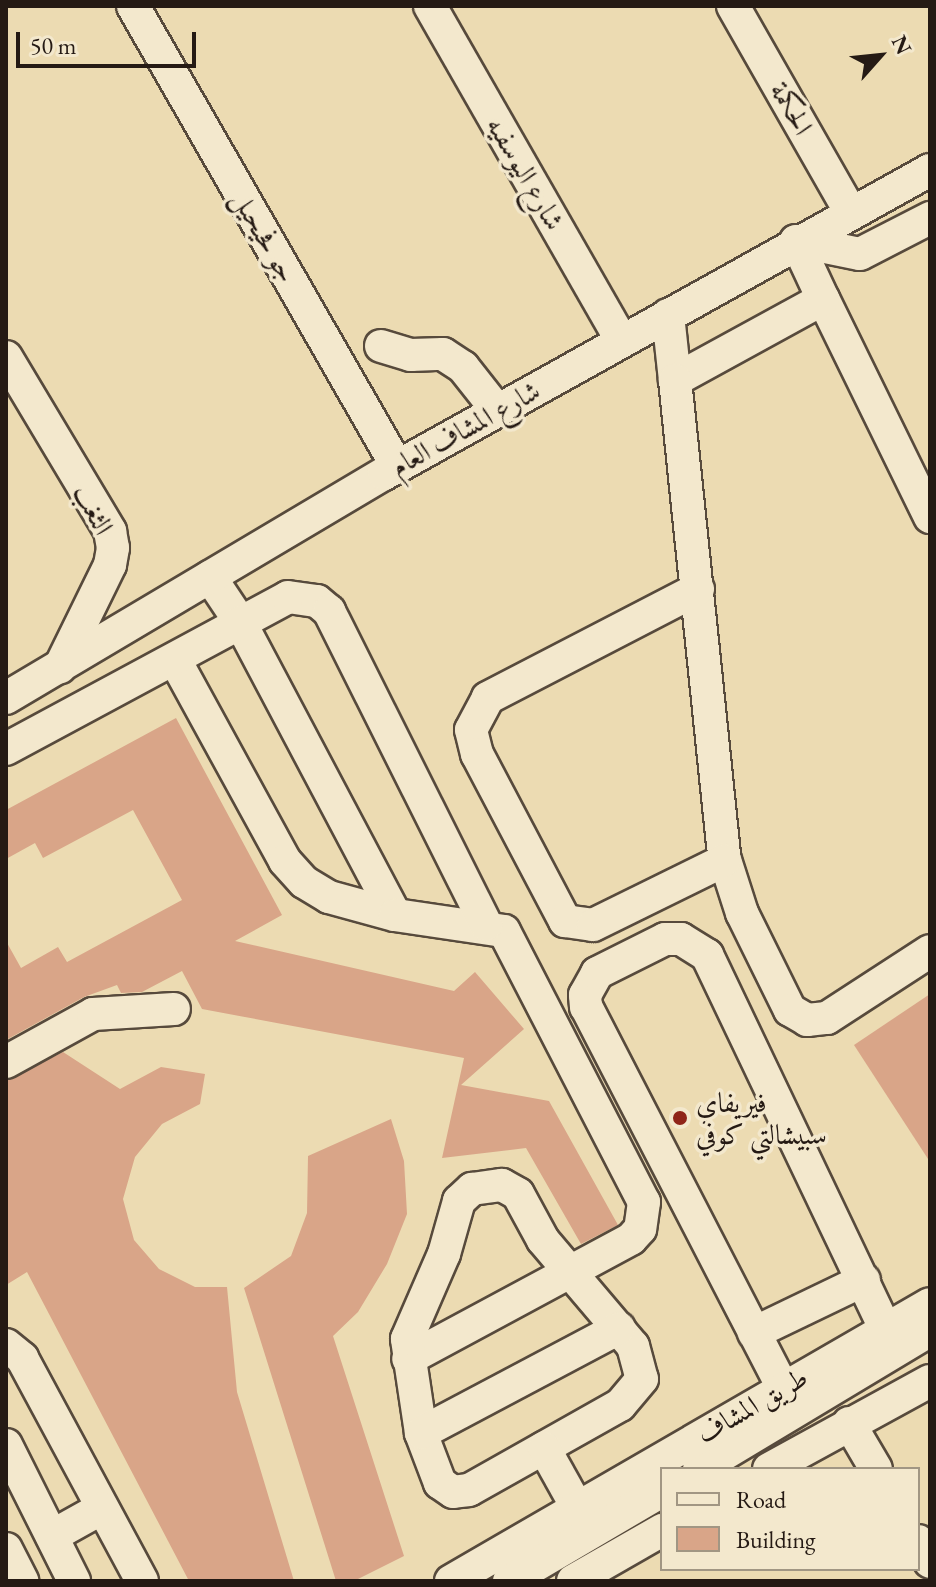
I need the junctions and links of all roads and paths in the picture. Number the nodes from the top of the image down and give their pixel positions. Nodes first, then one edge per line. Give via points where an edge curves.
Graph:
1 (133, 6) edge
2 (430, 6) edge
3 (733, 6) edge
4 (930, 170) edge
5 (850, 211) junction
6 (930, 218) edge
7 (796, 241) junction
8 (823, 299) junction
9 (668, 315) junction
10 (622, 341) junction
11 (381, 346) dead end
12 (6, 357) edge
13 (675, 380) junction
14 (497, 410) junction
15 (397, 466) junction
16 (930, 517) edge
17 (210, 577) junction
18 (698, 589) junction
19 (240, 622) junction
20 (175, 660) junction
21 (60, 667) junction
22 (6, 698) edge
23 (6, 749) edge
24 (725, 860) junction
25 (395, 915) junction
26 (486, 925) junction
27 (930, 951) edge
28 (174, 1009) dead end
29 (6, 1062) edge
30 (569, 1272) junction
31 (864, 1280) junction
32 (930, 1304) edge
33 (619, 1328) junction
34 (885, 1329) junction
35 (930, 1330) edge
36 (754, 1333) junction
37 (6, 1345) edge
38 (408, 1359) junction
39 (930, 1381) edge
40 (782, 1386) junction
41 (849, 1423) junction
42 (421, 1433) junction
43 (6, 1445) edge
44 (544, 1448) junction
45 (702, 1467) edge
46 (772, 1467) edge
47 (875, 1467) edge
48 (660, 1492) edge
49 (102, 1508) junction
50 (578, 1509) junction
51 (660, 1531) edge
52 (52, 1536) junction
53 (920, 1544) edge
54 (6, 1549) edge
55 (930, 1562) edge
56 (22, 1581) edge
57 (74, 1581) edge
58 (142, 1581) edge
59 (451, 1581) edge
60 (509, 1581) edge
61 (573, 1581) edge

1 - 15 street, جو فحيحيل
2 - 10 street, شارع اليوسفيه
3 - 5 street, الحكمة
4 - 5 street, شارع المشاف العام
5 - 7 street, شارع المشاف العام
6 - 7 street via 860,254
7 - 8 street
7 - 9 street, شارع المشاف العام
8 - 13 street
8 - 16 street
9 - 10 street, شارع المشاف العام
9 - 13 street
10 - 14 street, شارع المشاف العام
11 - 14 street via 411,355 443,354 463,367
12 - 21 street, الثغب via 110,531 113,548 110,565
13 - 18 street
14 - 15 street, شارع المشاف العام
15 - 17 street, شارع المشاف العام
17 - 19 street
17 - 21 street, شارع المشاف العام
18 - 24 street
18 - 24 street via 488,698 471,730 477,754 565,921 593,925
19 - 20 street
19 - 25 street
19 - 26 street via 288,597 317,601 329,611
20 - 23 street
20 - 25 street via 294,872 329,897
21 - 22 street, شارع المشاف العام
24 - 27 street via 753,938 798,1016 827,1018
25 - 26 street
26 - 30 street via 504,931 510,940 644,1202 640,1229 631,1239
28 - 29 street via 93,1014
30 - 33 street
30 - 38 street
30 - 38 street via 514,1190 502,1185 472,1189 459,1201 437,1272 411,1323
31 - 34 street
31 - 36 street
31 - 36 street via 707,955 681,939 651,945 597,973 585,995 586,1007
32 - 34 street, طريق المشاف
33 - 42 street
33 - 44 street via 643,1367 638,1390
34 - 40 street, طريق المشاف
35 - 45 street, طريق المشاف
36 - 40 street
37 - 49 street via 22,1358
38 - 42 street
39 - 41 street
40 - 50 street, طريق المشاف
41 - 46 street
41 - 47 street
42 - 44 street via 440,1483 453,1492 469,1490
43 - 52 street
44 - 50 street
48 - 60 street
49 - 52 street
49 - 58 street
50 - 59 street, طريق المشاف
51 - 61 street
52 - 57 street
53 - 55 street
54 - 56 street

